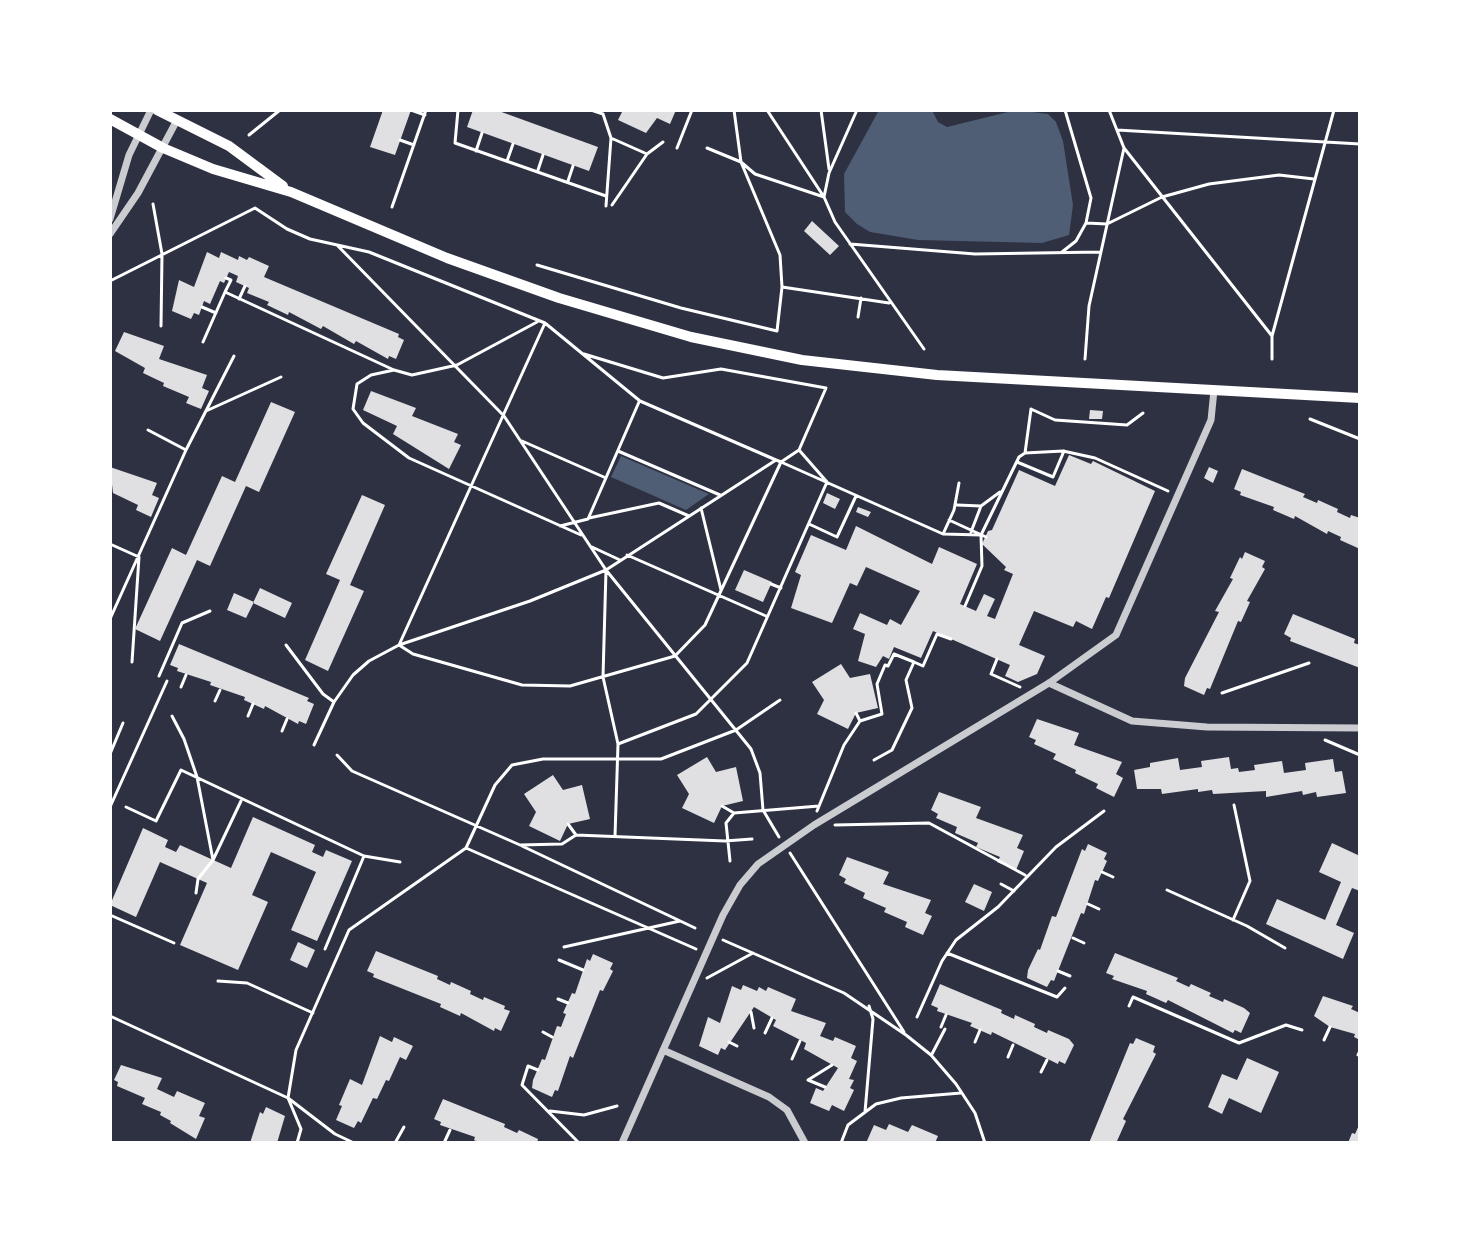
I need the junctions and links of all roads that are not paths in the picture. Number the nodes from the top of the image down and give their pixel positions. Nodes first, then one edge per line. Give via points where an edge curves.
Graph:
1 (154, 110) edge
2 (110, 119) edge
3 (177, 120) junction
4 (138, 136) junction
5 (163, 148) junction
6 (291, 192) junction
7 (110, 219) edge
8 (110, 234) edge
9 (1214, 390) junction
10 (1360, 398) edge
11 (1049, 683) junction
12 (1360, 728) edge
13 (663, 1050) junction
14 (622, 1143) edge
15 (805, 1143) edge

1 - 3 main road
1 - 4 street
2 - 4 main road
3 - 5 street
3 - 6 main road via 229,146
4 - 5 main road
4 - 7 street
5 - 6 main road
5 - 8 street
6 - 9 main road via 520,285 731,346 851,367 937,375
9 - 10 main road
9 - 11 street via 1211,420 1116,635
11 - 12 street via 1132,721
11 - 13 street via 758,864 740,885
13 - 14 street
13 - 15 street via 769,1097 787,1110

